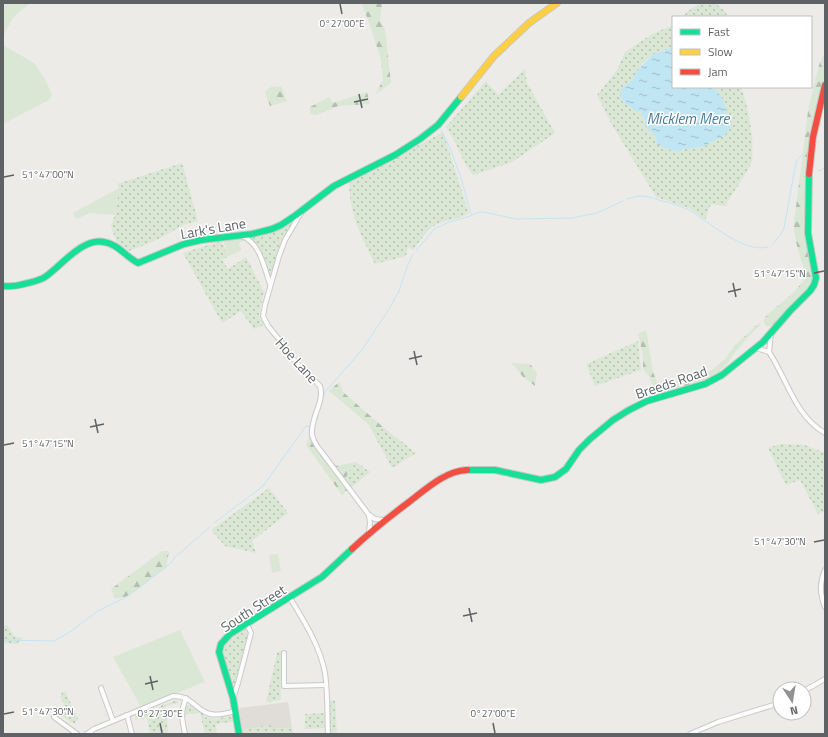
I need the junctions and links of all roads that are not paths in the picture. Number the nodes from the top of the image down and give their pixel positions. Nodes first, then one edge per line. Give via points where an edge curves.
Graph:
1 (557, 3) edge
2 (825, 85) edge
3 (302, 210) junction
4 (242, 236) junction
5 (271, 284) junction
6 (3, 286) edge
7 (771, 333) junction
8 (756, 348) junction
9 (769, 352) junction
10 (825, 433) edge
11 (369, 515) junction
12 (383, 520) junction
13 (368, 533) junction
14 (825, 570) edge
15 (290, 598) junction
16 (825, 607) edge
17 (247, 624) junction
18 (284, 652) dead end
19 (825, 679) edge
20 (326, 685) junction
21 (812, 686) edge
22 (102, 688) dead end
23 (186, 698) junction
24 (233, 698) junction
25 (772, 705) edge
26 (236, 711) junction
27 (127, 715) junction
28 (54, 717) dead end
29 (113, 721) junction
30 (77, 734) edge
31 (87, 734) edge
32 (132, 734) edge
33 (185, 734) edge
34 (239, 734) edge
35 (328, 734) edge
36 (690, 734) edge

1 - 3 street, Lark's Lane via 530,23 494,56 430,132 390,159 334,186
2 - 7 street, Breeds Road via 812,140 809,194 808,228 816,278 810,291
3 - 4 street, Lark's Lane via 279,226
3 - 5 street, Hoe Lane via 285,240
4 - 5 street via 256,247
4 - 6 street, Lark's Lane via 182,244 138,263 118,248 98,240 78,250 43,278 18,286
5 - 11 street, Hoe Lane via 264,320 294,360 318,382 321,390 312,436
7 - 8 street, Breeds Road
7 - 9 street
8 - 9 street
8 - 12 street, Breeds Road via 714,380 690,390 647,401 613,420 579,450 566,469 555,477 541,480 486,469 460,470 439,479
9 - 10 street via 805,417
11 - 12 street
11 - 13 street
12 - 13 street, Breeds Road
13 - 15 street, South Street via 333,568
14 - 16 street via 820,588
15 - 17 street, South Street
15 - 20 street via 309,630 322,664
17 - 24 street via 251,633
17 - 24 street, South Street via 225,639 219,652
18 - 20 street via 284,686
19 - 21 street
20 - 35 street
22 - 29 street
23 - 26 street via 210,714
23 - 27 street via 173,696
23 - 33 street via 181,715
24 - 26 street, South Street
25 - 36 street via 718,722
26 - 34 street, South Street
27 - 29 street
27 - 32 street
28 - 30 street
29 - 31 street

